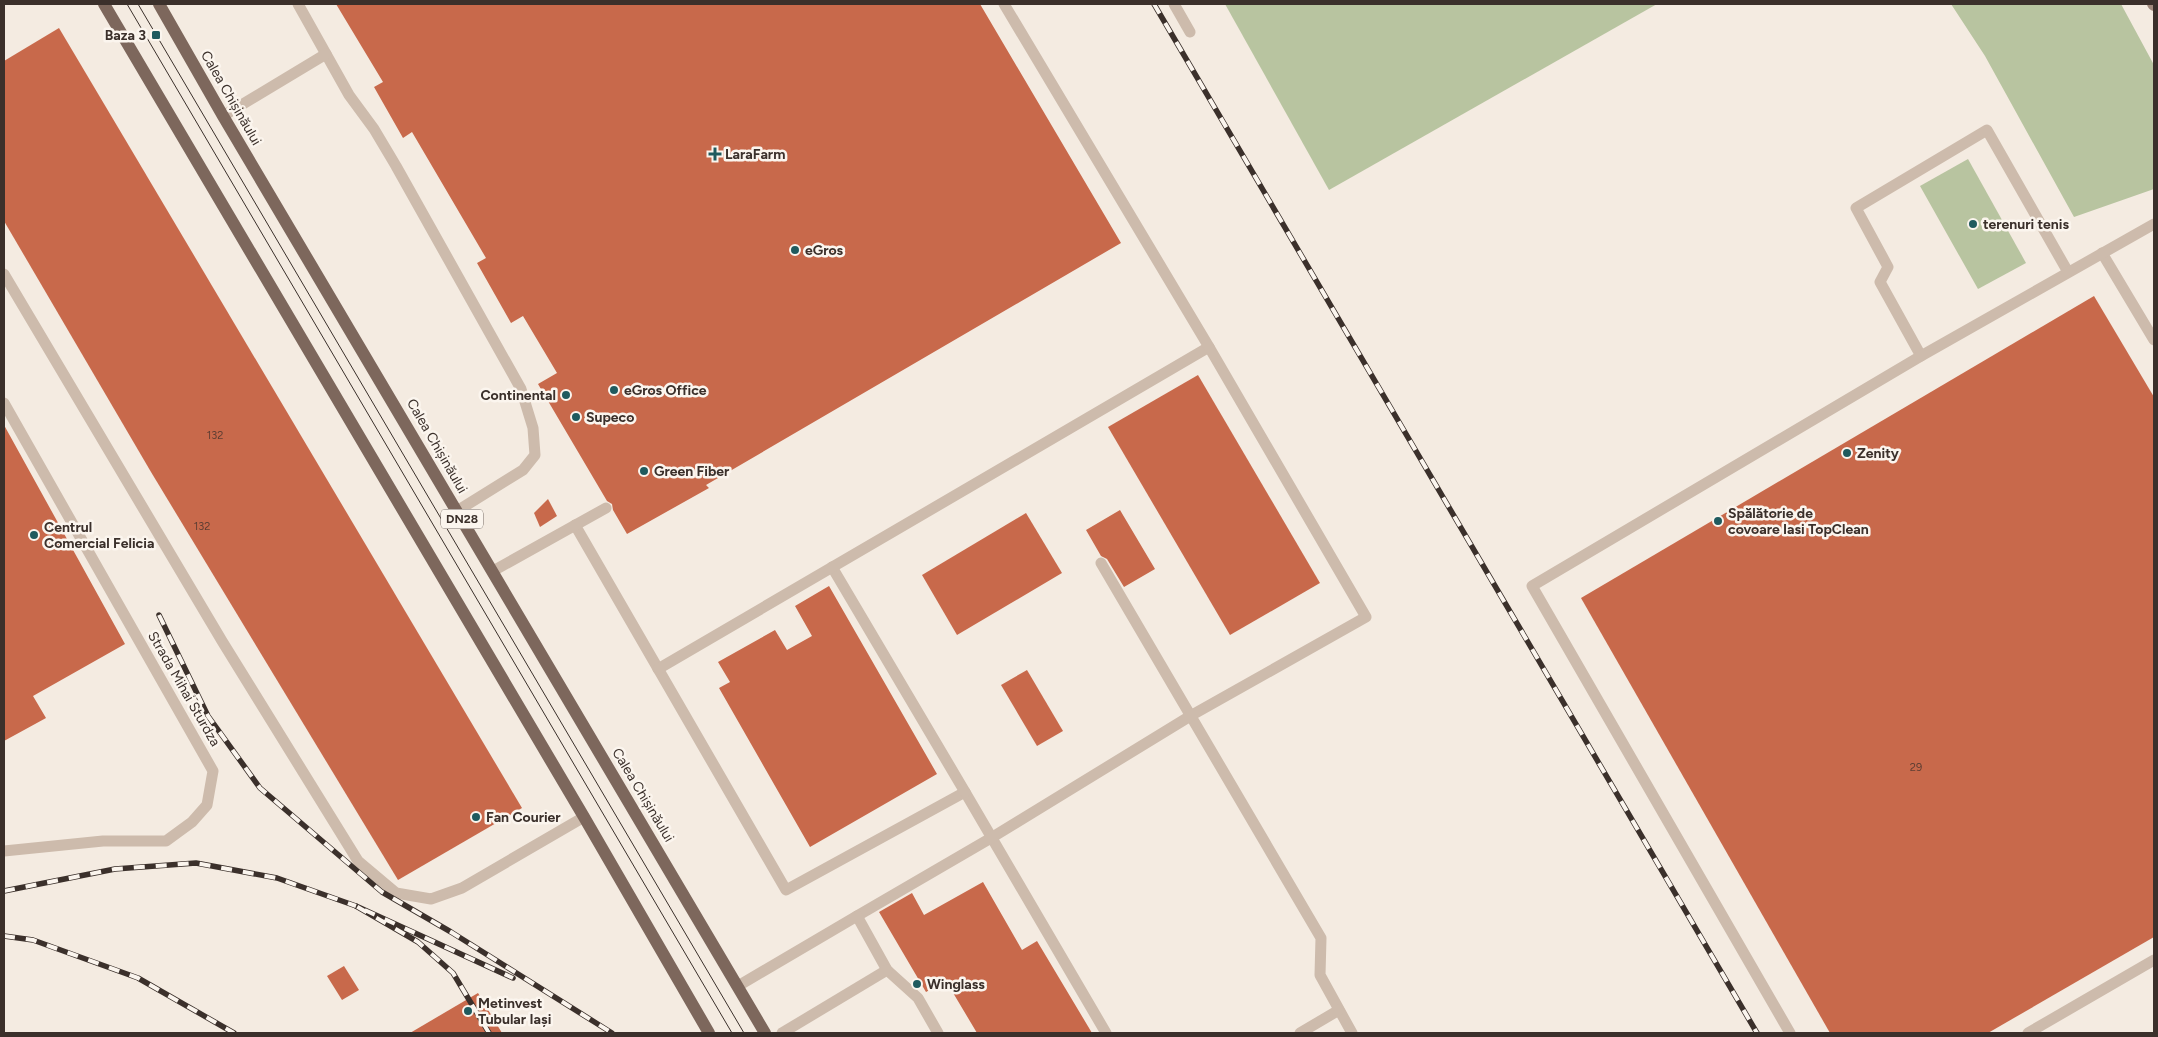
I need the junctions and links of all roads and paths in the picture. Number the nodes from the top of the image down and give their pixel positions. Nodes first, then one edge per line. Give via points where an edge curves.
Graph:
1 (104, 4) edge
2 (159, 4) edge
3 (298, 4) edge
4 (1004, 4) edge
5 (1174, 4) edge
6 (1190, 32) dead end
7 (326, 54) junction
8 (223, 116) junction
9 (2154, 224) edge
10 (2102, 253) junction
11 (2068, 272) junction
12 (4, 274) edge
13 (2154, 340) edge
14 (1209, 347) junction
15 (1921, 356) junction
16 (4, 403) edge
17 (606, 508) dead end
18 (457, 511) junction
19 (575, 525) junction
20 (1101, 563) dead end
21 (832, 567) junction
22 (493, 571) junction
23 (658, 669) junction
24 (1192, 715) junction
25 (964, 792) junction
26 (584, 817) junction
27 (991, 838) junction
28 (4, 852) edge
29 (856, 916) junction
30 (2154, 960) edge
31 (887, 970) junction
32 (738, 986) junction
33 (1339, 1010) junction
34 (708, 1033) edge
35 (765, 1033) edge
36 (782, 1033) edge
37 (938, 1033) edge
38 (1106, 1033) edge
39 (1300, 1033) edge
40 (1352, 1033) edge
41 (1790, 1033) edge
42 (2028, 1033) edge

1 - 26 main road
2 - 8 main road, Calea Chișinăului / DN28
3 - 7 lane
4 - 14 lane
5 - 6 lane
7 - 8 lane
7 - 18 lane via 349,95 379,136 501,352 521,389 533,428 535,455 523,470
8 - 18 main road, Calea Chișinăului / DN28
9 - 10 lane
10 - 11 lane
10 - 13 lane
11 - 15 lane
11 - 15 lane via 1987,130 1856,208 1888,267 1880,282
12 - 26 lane via 227,650 358,861 396,893 431,899 462,888
14 - 21 lane
14 - 24 lane via 1366,617
15 - 41 lane via 1532,586
16 - 28 lane, Strada Mihai Sturdza via 213,771 207,805 192,822 166,841 103,841
17 - 19 lane
18 - 22 main road, Calea Chișinăului / DN28
19 - 22 lane
19 - 23 lane
20 - 24 lane
21 - 23 lane
21 - 25 lane
22 - 32 main road, Calea Chișinăului / DN28
23 - 25 lane via 786,890
24 - 27 lane
24 - 33 lane via 1321,938 1320,975
25 - 27 lane
26 - 34 main road
27 - 29 lane
27 - 38 lane
29 - 31 lane
29 - 32 lane
30 - 42 lane
31 - 36 lane
31 - 37 lane via 918,998
32 - 35 main road, Calea Chișinăului / DN28
33 - 39 lane
33 - 40 lane

